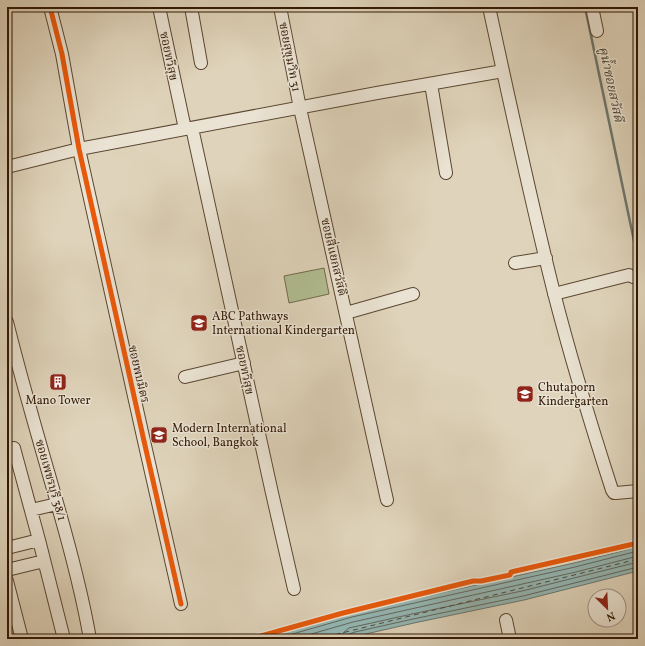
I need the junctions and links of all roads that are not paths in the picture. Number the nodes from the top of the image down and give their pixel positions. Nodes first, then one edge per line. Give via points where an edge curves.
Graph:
1 (50, 7) edge
2 (159, 7) edge
3 (191, 7) edge
4 (280, 7) edge
5 (489, 7) edge
6 (592, 7) edge
7 (597, 31) dead end
8 (201, 63) dead end
9 (503, 72) junction
10 (431, 84) junction
11 (300, 108) junction
12 (189, 128) junction
13 (79, 149) junction
14 (7, 167) edge
15 (446, 173) dead end
16 (546, 258) junction
17 (514, 263) dead end
18 (633, 277) dead end
19 (413, 294) dead end
20 (554, 294) junction
21 (346, 313) junction
22 (7, 322) edge
23 (244, 363) junction
24 (185, 377) dead end
25 (7, 450) edge
26 (638, 491) edge
27 (387, 500) dead end
28 (57, 504) junction
29 (31, 510) junction
30 (39, 540) junction
31 (7, 548) edge
32 (44, 561) junction
33 (7, 570) edge
34 (7, 580) edge
35 (294, 590) dead end
36 (181, 604) dead end
37 (506, 620) dead end
38 (22, 639) edge
39 (64, 639) edge
40 (90, 639) edge
41 (510, 639) edge

1 - 13 street, ซอยพบมิตร via 62,54
2 - 12 street, ซอยทวีสุข
3 - 8 street
4 - 11 street, ซอยสุขุมวิท 31
5 - 9 street
6 - 7 street
9 - 10 street
9 - 16 street
10 - 11 street
10 - 15 street
11 - 12 street
11 - 21 street, ซอยสี่แยกสวัสดี
12 - 13 street
12 - 23 street, ซอยทวีสุข
13 - 14 street
13 - 36 street, ซอยพบมิตร
16 - 17 street
16 - 20 street
18 - 20 street via 629,275
19 - 21 street
20 - 26 street via 612,490 614,493
21 - 27 street, ซอยสี่แยกสวัสดี
22 - 28 street, ซอยเพชรบุรี 38/1
23 - 24 street
23 - 35 street, ซอยทวีสุข
25 - 29 street via 14,448
28 - 29 street
28 - 40 street, ซอยเพชรบุรี 38/1 via 75,566
29 - 30 street
30 - 31 street
30 - 32 street
32 - 33 street
32 - 39 street
34 - 38 street
37 - 41 street

